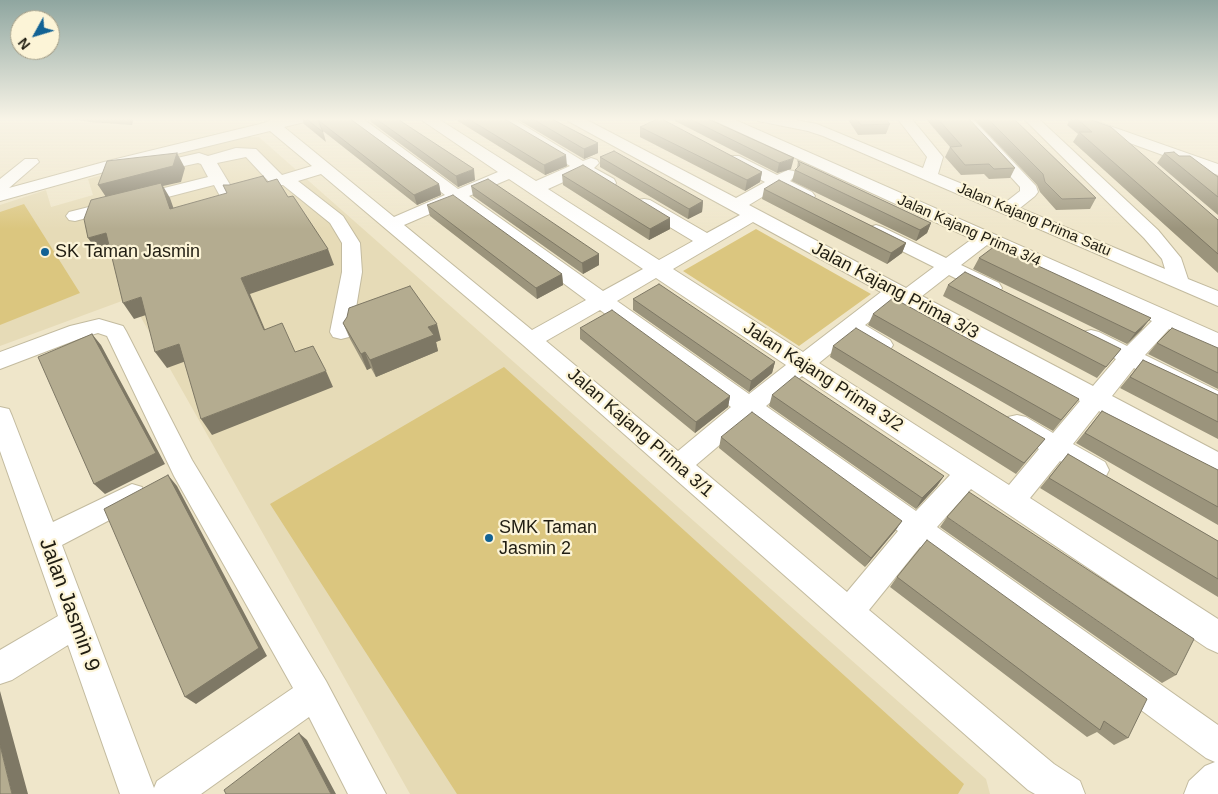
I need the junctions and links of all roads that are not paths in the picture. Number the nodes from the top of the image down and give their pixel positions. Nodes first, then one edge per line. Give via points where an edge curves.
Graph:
1 (149, 155) edge
2 (229, 155) edge
3 (253, 155) edge
4 (308, 155) edge
5 (402, 155) edge
6 (485, 155) edge
7 (562, 155) edge
8 (610, 155) edge
9 (640, 155) edge
10 (727, 155) edge
11 (800, 155) edge
12 (881, 155) edge
13 (933, 155) edge
14 (999, 155) edge
15 (1069, 155) edge
16 (1134, 155) edge
17 (1177, 155) edge
18 (1139, 160) edge
19 (207, 161) junction
20 (813, 161) junction
21 (31, 162) dead end
22 (582, 167) junction
23 (323, 168) junction
24 (1218, 170) edge
25 (511, 172) junction
26 (117, 175) edge
27 (929, 175) junction
28 (219, 179) junction
29 (282, 180) junction
30 (776, 181) junction
31 (0, 188) edge
32 (535, 188) junction
33 (456, 195) junction
34 (0, 196) edge
35 (819, 202) edge
36 (744, 210) junction
37 (1008, 210) junction
38 (75, 216) dead end
39 (392, 224) junction
40 (862, 224) edge
41 (985, 238) junction
42 (706, 241) junction
43 (948, 266) junction
44 (658, 268) junction
45 (1180, 283) junction
46 (901, 294) junction
47 (1006, 295) edge
48 (1218, 299) edge
49 (602, 300) junction
50 (1166, 319) junction
51 (850, 326) junction
52 (1077, 330) edge
53 (341, 332) dead end
54 (531, 340) junction
55 (1218, 342) edge
56 (901, 356) edge
57 (1130, 357) junction
58 (0, 361) edge
59 (804, 364) junction
60 (1095, 398) junction
61 (1218, 401) edge
62 (748, 407) junction
63 (995, 412) edge
64 (0, 416) edge
65 (1055, 447) junction
66 (1218, 464) edge
67 (677, 466) junction
68 (183, 468) junction
69 (969, 473) junction
70 (1115, 482) edge
71 (1012, 501) junction
72 (917, 529) junction
73 (46, 540) junction
74 (849, 612) junction
75 (76, 622) junction
76 (1218, 637) edge
77 (0, 668) edge
78 (314, 694) junction
79 (1218, 746) edge
80 (1218, 779) edge
81 (1047, 788) edge
82 (138, 794) edge
83 (170, 794) edge
84 (368, 794) edge
85 (1202, 794) edge

1 - 34 street
2 - 19 street
3 - 29 street
4 - 23 street, Jalan Kajang Prima 3/1
5 - 33 street
6 - 25 street, Jalan Kajang Prima 3/2
7 - 22 street
8 - 22 street
9 - 36 street, Jalan Kajang Prima 3/3
10 - 30 street
11 - 20 street, Jalan Kajang Prima 3/4
12 - 27 street, Jalan Kajang Prima Satu
13 - 27 street via 935,158
14 - 37 street via 1028,186 1029,192
15 - 45 street via 1151,234 1171,258
16 - 18 street
17 - 24 street
19 - 26 street via 199,158
19 - 28 street
20 - 30 street
20 - 41 street, Jalan Kajang Prima 3/4
21 - 31 street
22 - 32 street
22 - 42 street
23 - 29 street
23 - 39 street, Jalan Kajang Prima 3/1
25 - 32 street, Jalan Kajang Prima 3/2
25 - 33 street
27 - 37 street, Jalan Kajang Prima Satu
28 - 29 street via 226,192 236,194
28 - 38 street
29 - 53 street via 336,220 351,243 352,272
30 - 35 street
30 - 36 street
32 - 44 street, Jalan Kajang Prima 3/2
33 - 39 street
33 - 49 street
36 - 42 street
36 - 46 street, Jalan Kajang Prima 3/3
37 - 45 street, Jalan Kajang Prima Satu
39 - 54 street, Jalan Kajang Prima 3/1
40 - 43 street
41 - 43 street
41 - 50 street, Jalan Kajang Prima 3/4
42 - 44 street
43 - 46 street
43 - 47 street
44 - 49 street
44 - 59 street, Jalan Kajang Prima 3/2
45 - 48 street, Jalan Kajang Prima Satu
46 - 51 street
46 - 60 street, Jalan Kajang Prima 3/3
49 - 54 street
49 - 62 street
50 - 55 street, Jalan Kajang Prima 3/4
50 - 57 street
51 - 56 street
51 - 59 street
52 - 57 street
54 - 67 street, Jalan Kajang Prima 3/1
57 - 60 street
57 - 61 street
58 - 68 street via 78,331 99,326 115,330
59 - 62 street
59 - 69 street, Jalan Kajang Prima 3/2
60 - 65 street
60 - 66 street, Jalan Kajang Prima 3/3
62 - 67 street
62 - 72 street
63 - 65 street
64 - 73 street, Jalan Jasmin 9
65 - 70 street
65 - 71 street
67 - 74 street, Jalan Kajang Prima 3/1
68 - 73 street
68 - 78 street
69 - 71 street, Jalan Kajang Prima 3/2
69 - 72 street
71 - 76 street, Jalan Kajang Prima 3/2
72 - 74 street
72 - 79 street
73 - 75 street, Jalan Jasmin 9
74 - 81 street, Jalan Kajang Prima 3/1 via 1004,746
75 - 77 street
75 - 82 street, Jalan Jasmin 9
78 - 83 street
78 - 84 street
80 - 85 street

